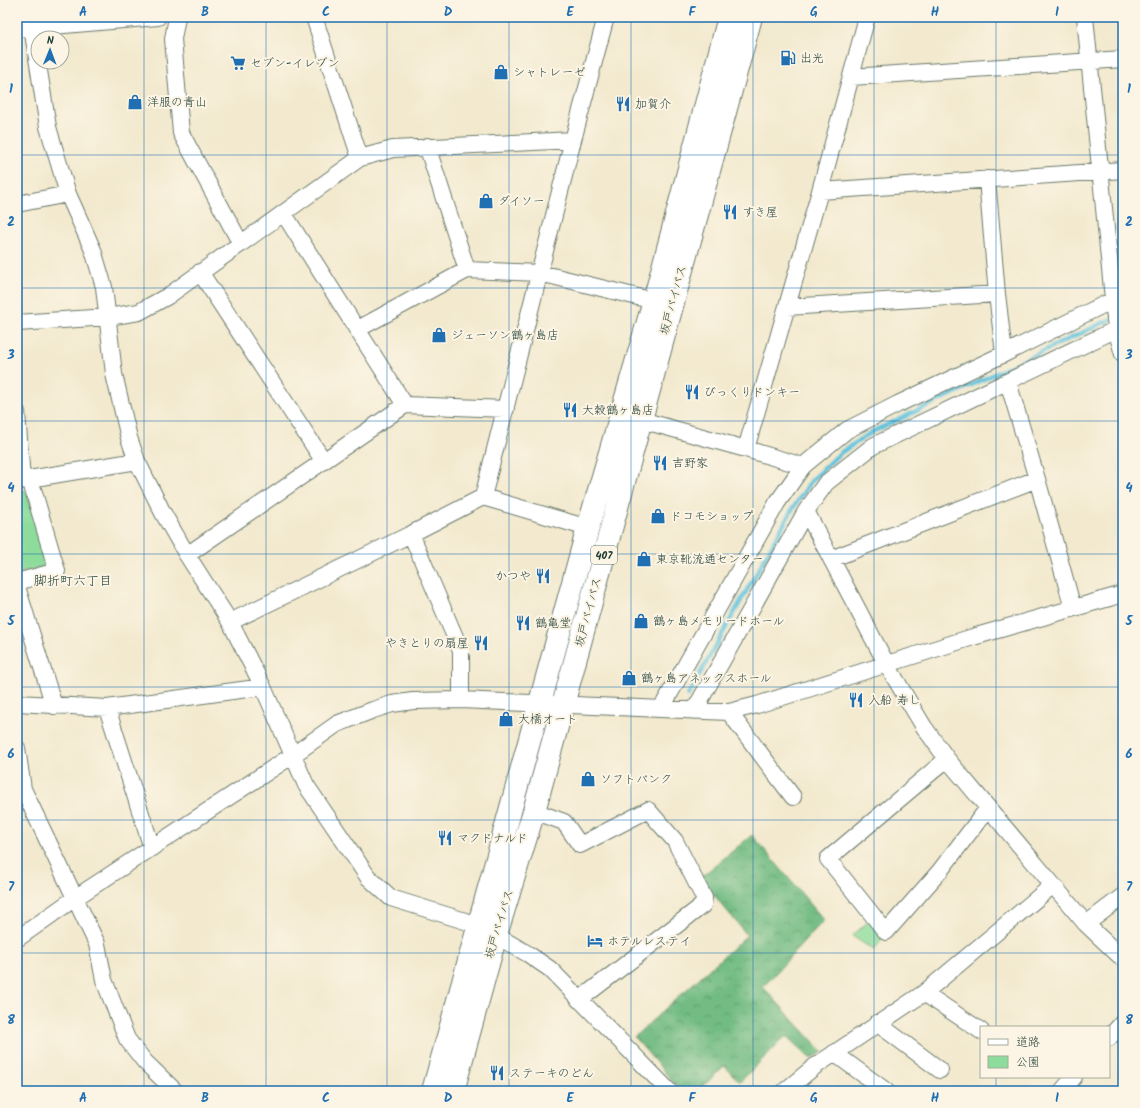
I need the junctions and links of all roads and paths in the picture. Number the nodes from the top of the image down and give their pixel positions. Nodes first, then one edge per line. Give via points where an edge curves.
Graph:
1 (158, 17) edge
2 (177, 17) edge
3 (314, 17) edge
4 (606, 17) edge
5 (730, 17) edge
6 (751, 17) edge
7 (867, 17) edge
8 (1085, 17) edge
9 (28, 24) edge
10 (1123, 59) edge
11 (1089, 61) junction
12 (851, 77) junction
13 (573, 140) junction
14 (427, 146) junction
15 (360, 158) junction
16 (1123, 170) edge
17 (1101, 171) junction
18 (987, 179) junction
19 (820, 191) junction
20 (68, 194) junction
21 (17, 204) edge
22 (284, 214) junction
23 (241, 244) junction
24 (467, 270) junction
25 (200, 272) junction
26 (540, 273) junction
27 (996, 294) junction
28 (1118, 297) edge
29 (654, 301) junction
30 (787, 307) junction
31 (108, 317) junction
32 (17, 323) edge
33 (1120, 328) edge
34 (358, 329) junction
35 (1004, 354) junction
36 (1123, 354) edge
37 (1008, 382) junction
38 (405, 405) junction
39 (506, 409) junction
40 (17, 412) edge
41 (640, 420) junction
42 (746, 448) junction
43 (323, 460) junction
44 (137, 461) junction
45 (803, 466) junction
46 (1038, 479) junction
47 (23, 480) edge
48 (483, 497) junction
49 (806, 511) junction
50 (588, 528) junction
51 (411, 534) junction
52 (187, 555) junction
53 (831, 559) junction
54 (17, 582) edge
55 (17, 587) edge
56 (1123, 594) edge
57 (1073, 608) junction
58 (230, 622) junction
59 (886, 664) junction
60 (263, 687) junction
61 (461, 700) junction
62 (17, 703) edge
63 (540, 704) junction
64 (563, 705) junction
65 (54, 706) junction
66 (107, 708) junction
67 (661, 709) junction
68 (694, 711) junction
69 (730, 712) junction
70 (17, 748) edge
71 (293, 755) junction
72 (947, 759) junction
73 (20, 790) edge
74 (793, 797) dead end
75 (988, 808) junction
76 (534, 811) junction
77 (152, 848) junction
78 (1052, 885) junction
79 (1123, 896) edge
80 (75, 898) junction
81 (1086, 924) junction
82 (487, 930) junction
83 (17, 939) edge
84 (1123, 959) edge
85 (924, 993) junction
86 (579, 1000) junction
87 (1123, 1022) edge
88 (878, 1023) junction
89 (980, 1030) edge
90 (1110, 1037) edge
91 (834, 1053) junction
92 (940, 1070) dead end
93 (1073, 1078) edge
94 (175, 1091) edge
95 (433, 1091) edge
96 (452, 1091) edge
97 (669, 1091) edge
98 (785, 1091) edge
99 (886, 1091) edge
100 (1062, 1091) edge

1 - 9 street
2 - 23 street via 173,39 181,133
3 - 15 street
4 - 13 street
5 - 29 highway, 坂戸バイパス / 407
6 - 41 highway, 坂戸バイパス / 407
7 - 12 street
8 - 11 street
9 - 20 street via 48,127
10 - 11 street
11 - 12 street
11 - 17 street
12 - 19 street
13 - 14 street
13 - 26 street
14 - 15 street via 393,149
14 - 24 street
15 - 22 street
16 - 17 street
17 - 18 street
17 - 28 street
18 - 19 street
18 - 27 street
19 - 30 street
20 - 21 street
20 - 31 street via 94,250 104,287
22 - 23 street
22 - 34 street
23 - 25 street
24 - 26 street
24 - 34 street
25 - 31 street via 168,296 139,312
25 - 43 street
26 - 29 street
26 - 39 street
27 - 30 street
27 - 35 street
28 - 33 street
28 - 35 street
29 - 50 highway, 坂戸バイパス / 407
30 - 42 street
31 - 32 street
31 - 44 street via 114,374
33 - 36 street
33 - 37 street
34 - 38 street
35 - 45 street via 847,430
37 - 46 street
37 - 49 street via 873,446 826,483
38 - 39 street
38 - 43 street
39 - 48 street
40 - 47 street
41 - 42 street
41 - 64 highway, 坂戸バイパス / 407
42 - 45 street
43 - 52 street
44 - 47 street
44 - 52 street
45 - 67 street via 777,503
46 - 53 street
46 - 57 street
47 - 54 street via 57,571
48 - 50 street
48 - 51 street
49 - 53 street
49 - 68 street
50 - 63 highway, 坂戸バイパス / 407
51 - 58 street
51 - 61 street via 461,652
52 - 58 street
53 - 59 street
55 - 65 street
56 - 57 street
57 - 59 street
58 - 60 street
59 - 69 street
59 - 72 street via 924,727
60 - 66 street
60 - 71 street
61 - 63 street
61 - 71 street via 413,701 372,710 337,724
62 - 65 street
63 - 64 street
63 - 82 highway, 坂戸バイパス / 407
64 - 67 street
64 - 76 highway, 坂戸バイパス / 407
65 - 66 street
66 - 77 street
67 - 68 street
68 - 69 street
69 - 74 street
70 - 73 street
71 - 77 street
71 - 82 street via 306,785 368,877 391,898
72 - 75 street
72 - 75 street via 828,859 886,932 938,872
73 - 80 street
75 - 78 street
76 - 82 highway, 坂戸バイパス / 407
76 - 86 street via 564,822 580,845 648,810 675,841 704,898 703,905
77 - 80 street
78 - 81 street
78 - 85 street
79 - 81 street
80 - 83 street
80 - 94 street via 97,944 104,980 127,1039 145,1062
81 - 84 street
82 - 86 street via 550,969
82 - 95 highway, 坂戸バイパス / 407
82 - 96 highway, 坂戸バイパス / 407
85 - 88 street
85 - 89 street
86 - 97 street
87 - 90 street
88 - 91 street
88 - 92 street
91 - 98 street
91 - 99 street
93 - 100 street

